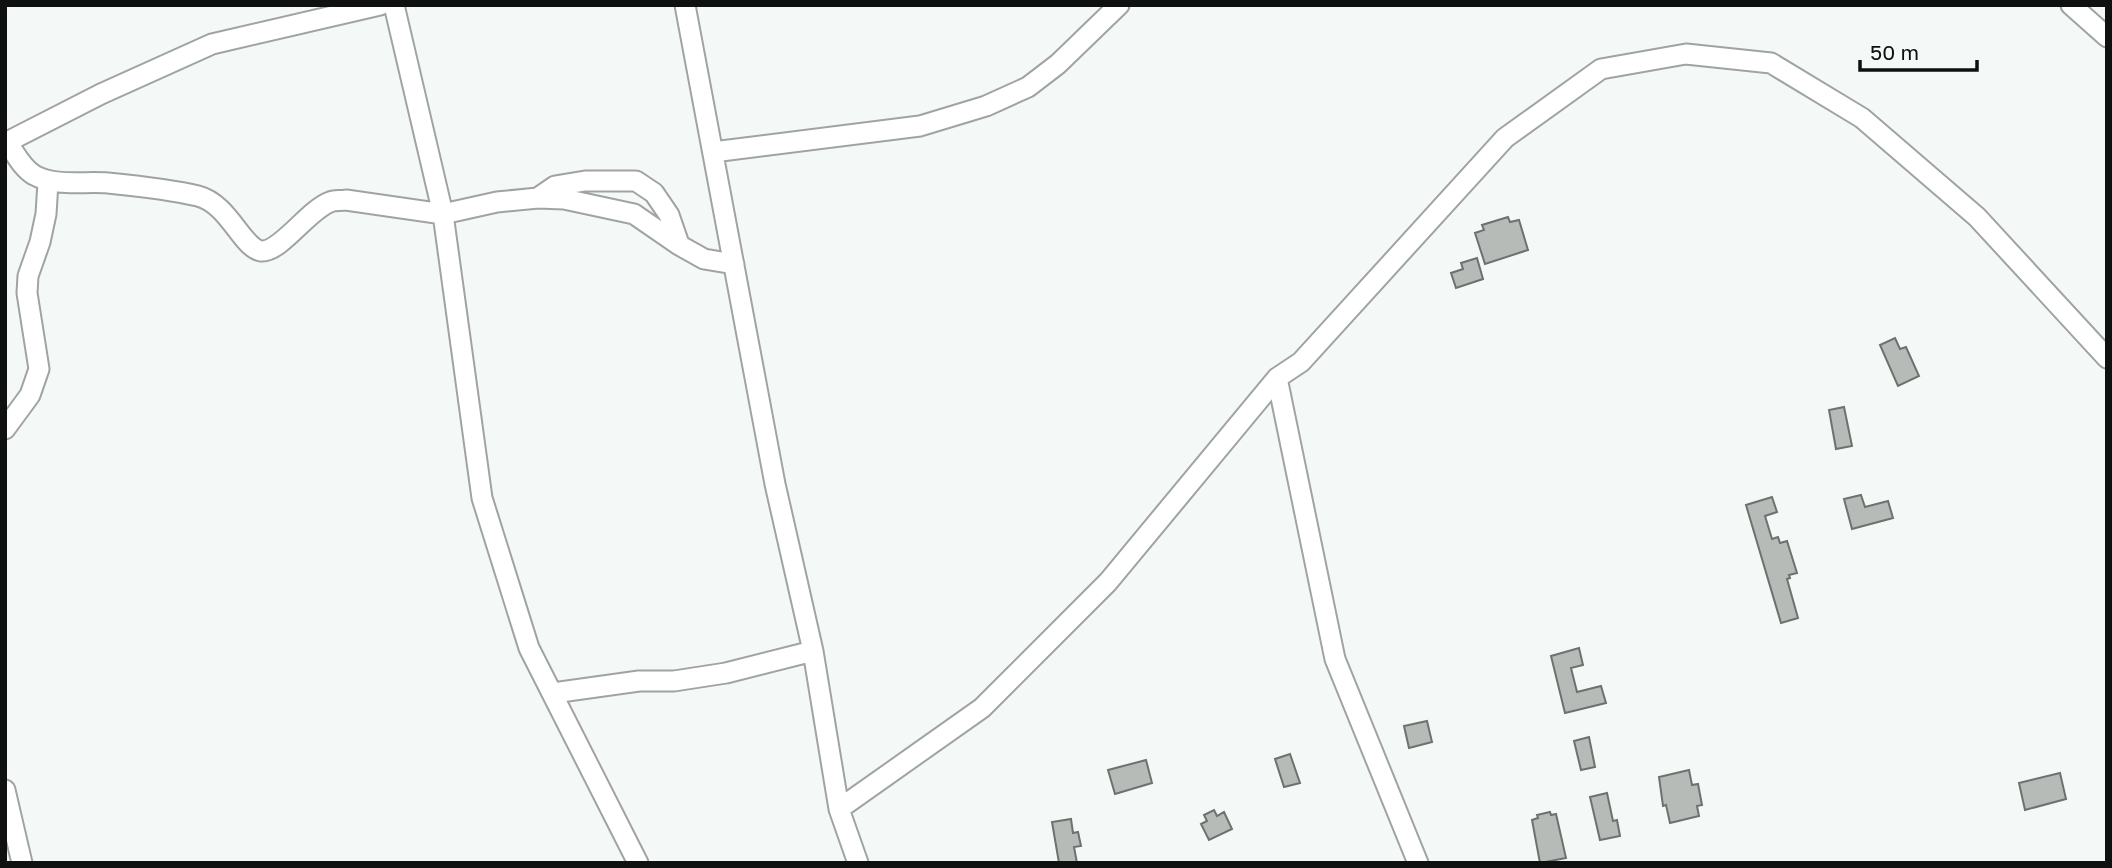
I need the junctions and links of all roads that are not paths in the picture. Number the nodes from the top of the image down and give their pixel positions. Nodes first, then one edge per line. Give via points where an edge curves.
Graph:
1 (380, 5) edge
2 (394, 5) edge
3 (685, 5) edge
4 (1119, 5) edge
5 (2071, 5) edge
6 (2107, 37) edge
7 (6, 143) edge
8 (713, 152) junction
9 (48, 182) junction
10 (538, 198) junction
11 (443, 214) junction
12 (679, 246) junction
13 (734, 264) junction
14 (2107, 358) edge
15 (1277, 378) junction
16 (5, 429) edge
17 (813, 651) junction
18 (552, 693) junction
19 (5, 790) edge
20 (839, 809) junction
21 (23, 863) edge
22 (638, 863) edge
23 (858, 863) edge
24 (1418, 863) edge

1 - 7 street via 212,44
2 - 11 street
3 - 8 street
4 - 8 street via 1028,87 986,106 920,126
5 - 6 street
7 - 9 street via 31,174
8 - 13 street
9 - 11 street via 165,189 210,199 246,241 262,251 272,249 331,201
9 - 16 street via 46,214 27,285 39,369 30,395
10 - 11 street
10 - 12 street via 634,214
10 - 12 street via 555,186 636,181 654,193 669,215
11 - 18 street via 482,498 529,648
12 - 13 street via 704,259
13 - 17 street via 775,484
14 - 15 street via 1977,217 1862,118 1771,63 1686,54 1601,69 1505,138 1301,362
15 - 20 street via 1108,582 982,708
15 - 24 street via 1335,659
17 - 18 street via 726,673
17 - 20 street
18 - 22 street
19 - 21 street
20 - 23 street

